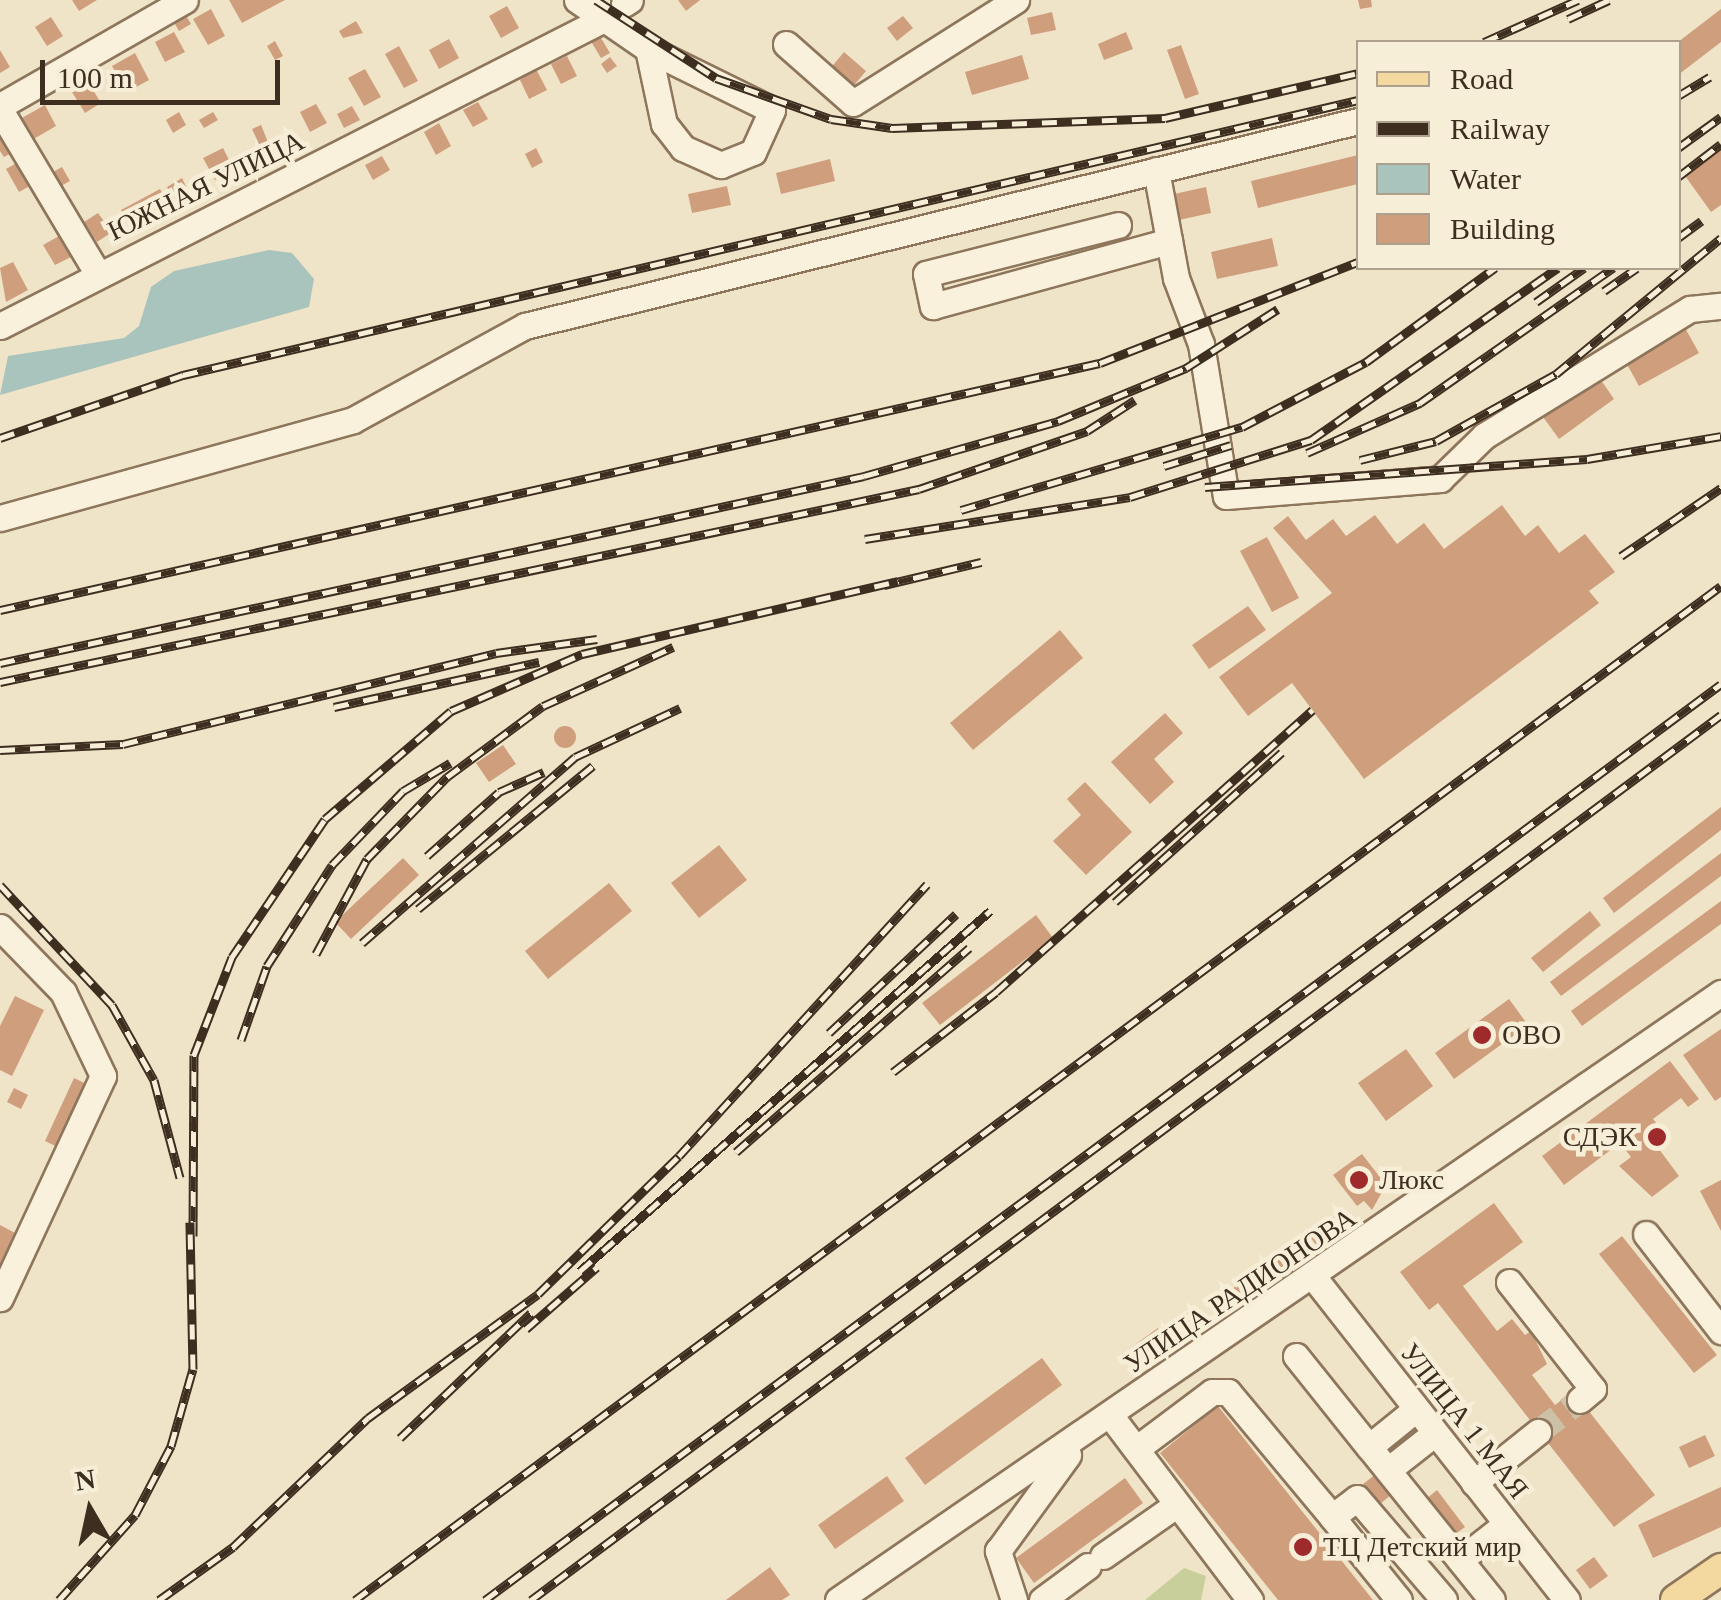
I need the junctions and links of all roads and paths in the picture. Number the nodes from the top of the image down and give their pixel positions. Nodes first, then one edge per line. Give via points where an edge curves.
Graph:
1 (184, 0) edge
2 (577, 0) edge
3 (1018, 0) edge
4 (600, 20) junction
5 (786, 44) dead end
6 (648, 49) junction
7 (0, 108) edge
8 (1356, 121) edge
9 (1156, 170) junction
10 (1118, 225) dead end
11 (1169, 242) junction
12 (97, 273) junction
13 (1721, 306) edge
14 (0, 326) edge
15 (0, 518) edge
16 (0, 927) edge
17 (1721, 992) edge
18 (1646, 1234) dead end
19 (1315, 1280) junction
20 (1509, 1282) dead end
21 (0, 1298) edge
22 (1721, 1332) edge
23 (1296, 1356) dead end
24 (1580, 1400) dead end
25 (1416, 1409) junction
26 (1110, 1414) junction
27 (1086, 1431) junction
28 (1538, 1432) tunnel mouth
29 (1435, 1433) junction
30 (1369, 1446) junction
31 (1136, 1449) junction
32 (1388, 1470) junction
33 (1474, 1483) junction
34 (1176, 1505) junction
35 (1420, 1509) junction
36 (1332, 1517) junction
37 (1506, 1524) junction
38 (1390, 1533) junction
39 (1364, 1555) junction
40 (1460, 1560) junction
41 (1718, 1575) edge
42 (838, 1600) edge
43 (1014, 1600) edge
44 (1042, 1600) edge
45 (1250, 1600) edge
46 (1399, 1600) edge
47 (1444, 1600) edge
48 (1492, 1600) edge
49 (1567, 1600) edge
50 (1676, 1600) edge

1 - 7 street
2 - 4 street
3 - 5 street via 853,103
4 - 6 street
4 - 12 street, ЮЖНАЯ УЛИЦА
6 - 6 street via 772,110 753,152 720,165 683,148 664,124
7 - 12 street
8 - 9 street
9 - 11 street
9 - 15 street via 525,326 353,420
10 - 11 street via 926,274 933,306
11 - 13 street via 1201,344 1226,496 1440,478 1484,436 1690,309
12 - 14 street, ЮЖНАЯ УЛИЦА
16 - 21 street via 63,992 103,1076
17 - 19 street, УЛИЦА РАДИОНОВА
18 - 22 street
19 - 25 street, УЛИЦА 1 МАЯ
19 - 26 street, УЛИЦА РАДИОНОВА
20 - 24 street via 1593,1390
23 - 30 street
25 - 29 street, УЛИЦА 1 МАЯ
25 - 30 street
26 - 27 street, УЛИЦА РАДИОНОВА
26 - 31 street
27 - 42 street, УЛИЦА РАДИОНОВА
27 - 43 street via 998,1551
28 - 33 street
29 - 32 street
29 - 33 street, УЛИЦА 1 МАЯ
30 - 32 street
31 - 34 street
31 - 36 street via 1212,1392 1228,1392
32 - 35 street
33 - 37 street, УЛИЦА 1 МАЯ
34 - 44 street
34 - 45 street
35 - 38 street
35 - 40 street
36 - 38 street via 1362,1499
36 - 39 street
37 - 40 street
37 - 49 street, УЛИЦА 1 МАЯ
38 - 39 street
38 - 47 street
39 - 46 street
40 - 48 street
41 - 50 main road

